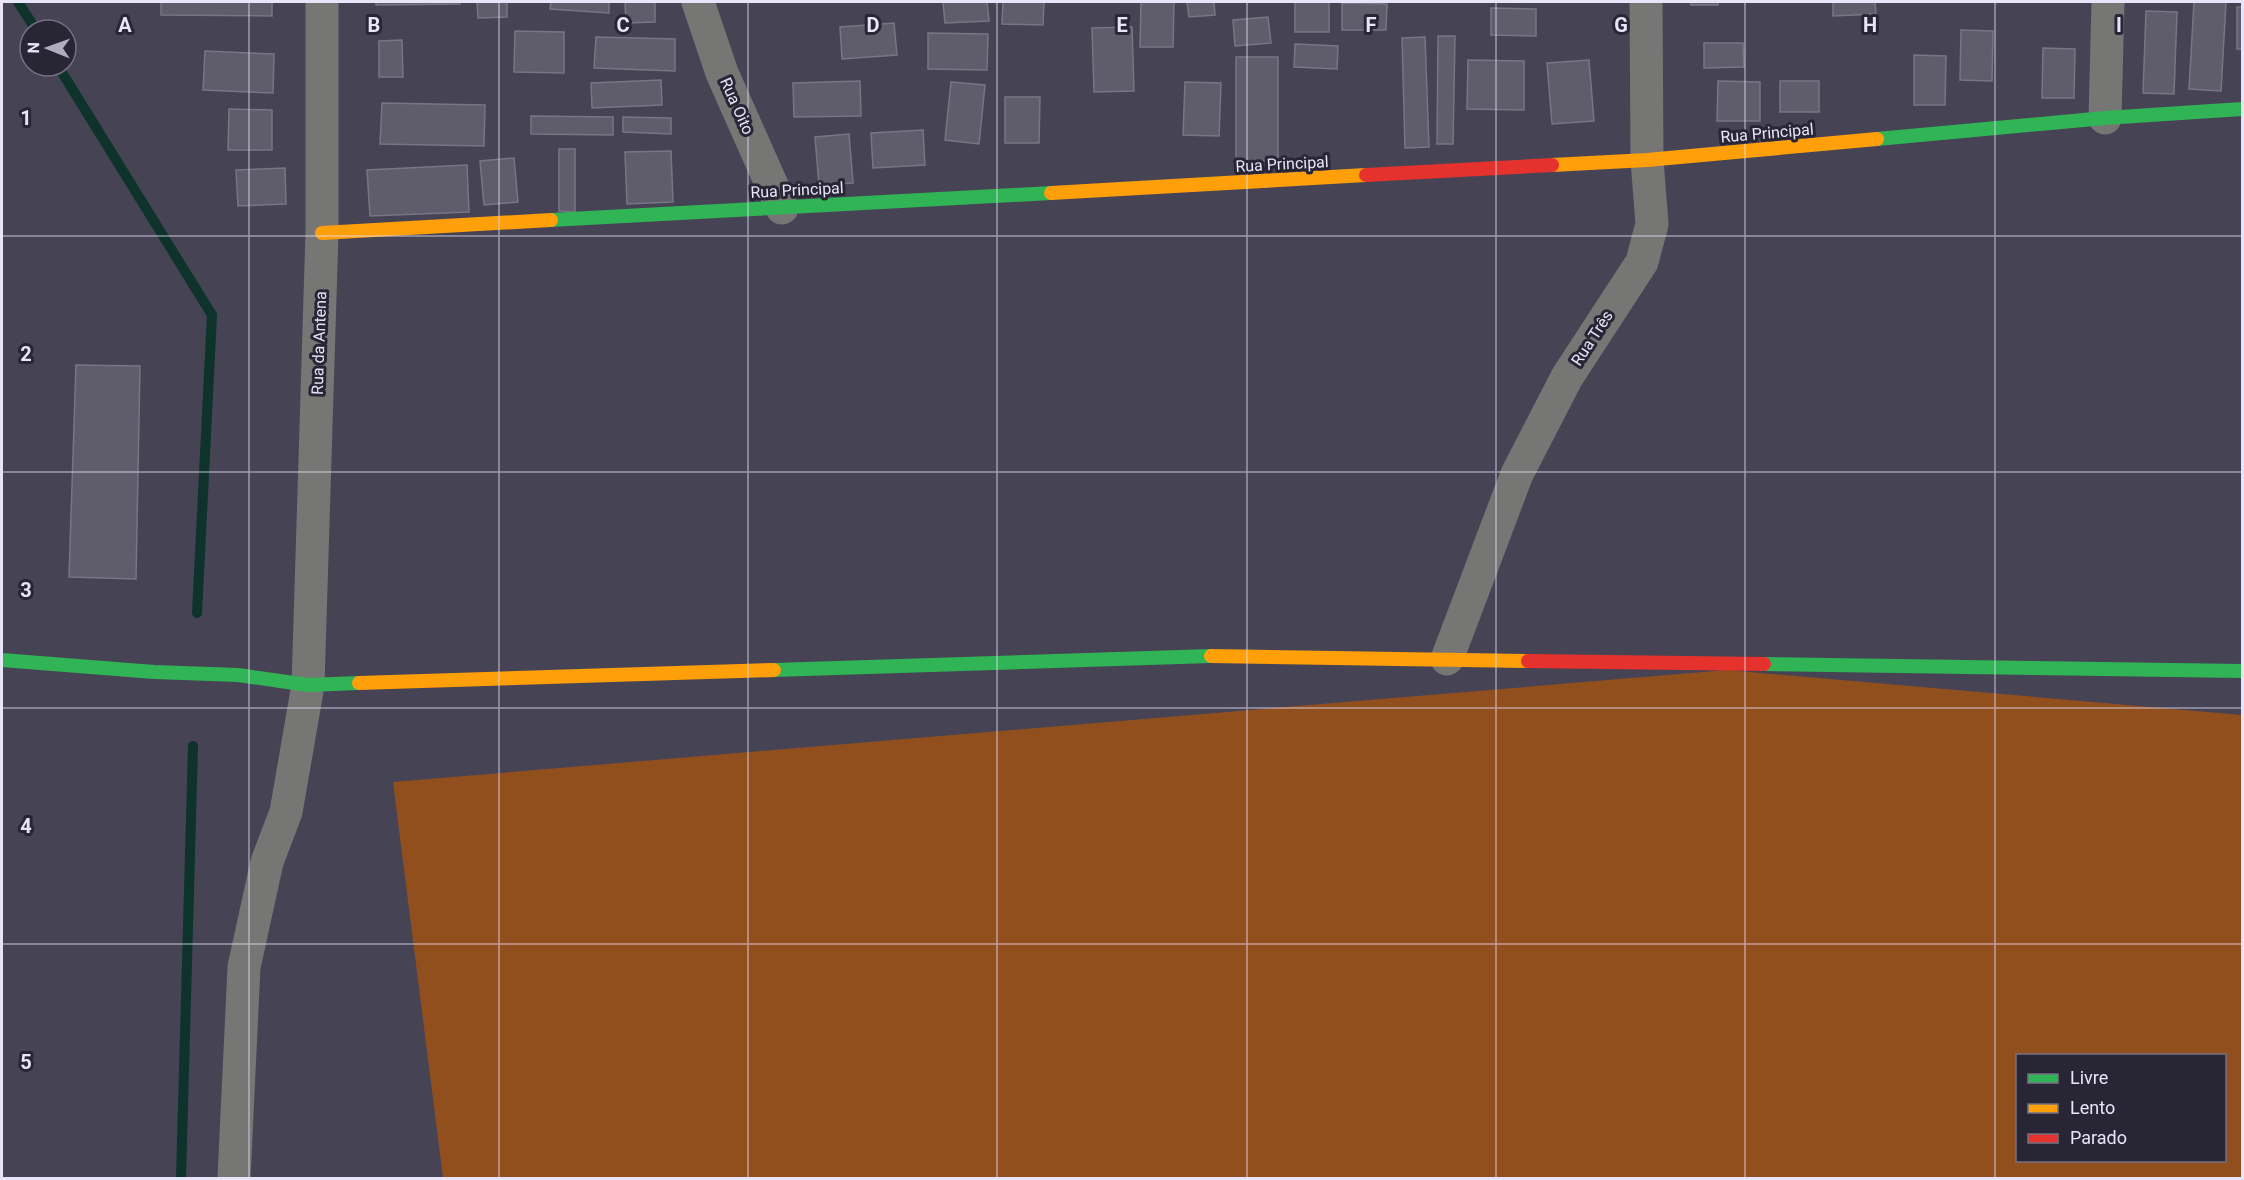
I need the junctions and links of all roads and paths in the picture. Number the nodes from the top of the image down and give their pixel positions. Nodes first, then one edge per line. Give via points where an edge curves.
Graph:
1 (322, 2) edge
2 (698, 2) edge
3 (1646, 2) edge
4 (2108, 2) edge
5 (2242, 108) edge
6 (2105, 118) junction
7 (1647, 160) junction
8 (782, 208) junction
9 (322, 233) junction
10 (1447, 659) junction
11 (2, 660) edge
12 (2242, 671) edge
13 (308, 685) junction
14 (234, 1179) edge

1 - 9 street, Rua da Antena
2 - 8 street, Rua Oito via 722,73
3 - 7 street, Rua Três
4 - 6 street
5 - 6 main road, Rua Principal
6 - 7 main road, Rua Principal
7 - 8 main road, Rua Principal
7 - 10 street, Rua Três via 1652,224 1642,262 1567,377 1517,474
8 - 9 main road, Rua Principal
9 - 13 street, Rua da Antena
10 - 12 main road
10 - 13 main road via 1217,656
11 - 13 main road via 238,675
13 - 14 street, Rua da Antena via 286,812 267,862 243,967

